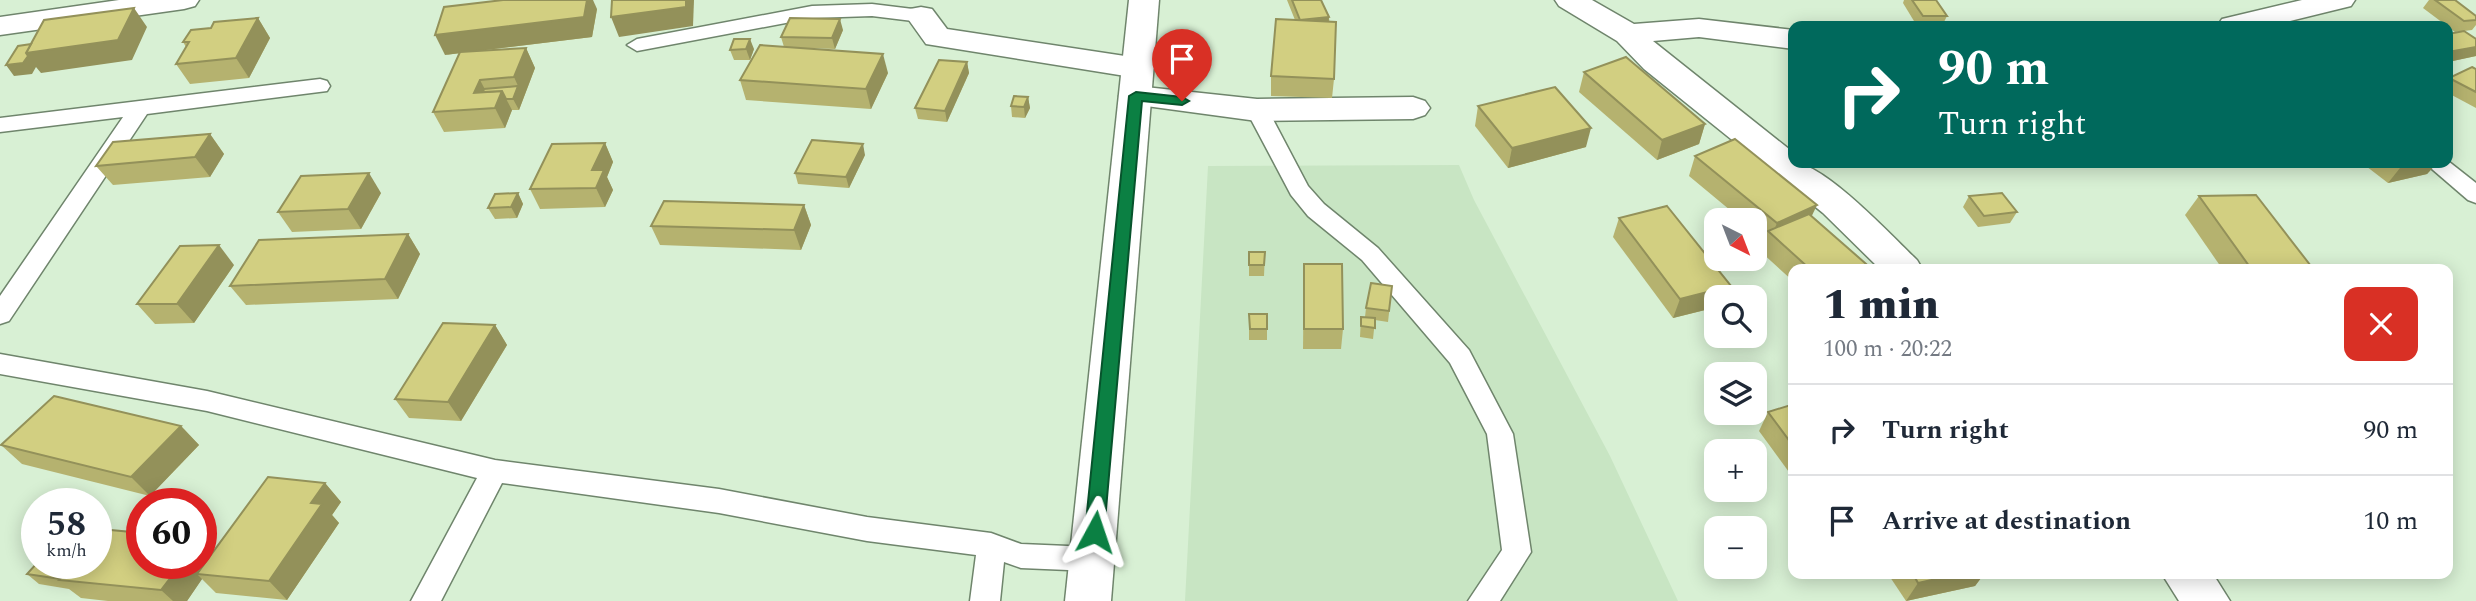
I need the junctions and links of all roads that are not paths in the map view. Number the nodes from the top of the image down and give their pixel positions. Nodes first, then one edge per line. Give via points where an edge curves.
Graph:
1 (184, 0) edge
2 (1144, 0) edge
3 (1570, 0) edge
4 (2340, 0) edge
5 (921, 16) joint
6 (2264, 21) edge
7 (0, 26) edge
8 (1628, 34) junction
9 (1788, 39) edge
10 (637, 45) dead end
11 (1137, 82) junction
12 (320, 86) dead end
13 (141, 108) junction
14 (1413, 108) dead end
15 (1257, 110) junction
16 (0, 125) edge
17 (1788, 166) edge
18 (1790, 168) edge
19 (2442, 168) edge
20 (2476, 194) edge
21 (1898, 264) edge
22 (0, 315) edge
23 (0, 364) edge
24 (495, 471) junction
25 (992, 545) junction
26 (1092, 559) junction
27 (2189, 579) edge
28 (426, 601) edge
29 (985, 601) edge
30 (1088, 601) edge
31 (1483, 601) edge
32 (2207, 601) edge

1 - 7 street
2 - 11 street
3 - 8 street
4 - 6 street
5 - 10 lane via 872,10 812,12
5 - 11 street via 937,37
8 - 9 street via 1699,28
8 - 17 street via 1655,62
11 - 15 street
11 - 26 street
12 - 13 lane
13 - 16 lane
13 - 22 lane
14 - 15 street
15 - 31 lane via 1299,190 1370,254 1460,357 1500,434 1517,551
18 - 21 street via 1836,204
19 - 20 lane
23 - 24 lane via 207,401
24 - 25 lane
24 - 28 lane
25 - 26 lane via 1021,556
25 - 29 lane
26 - 30 street
27 - 32 street

